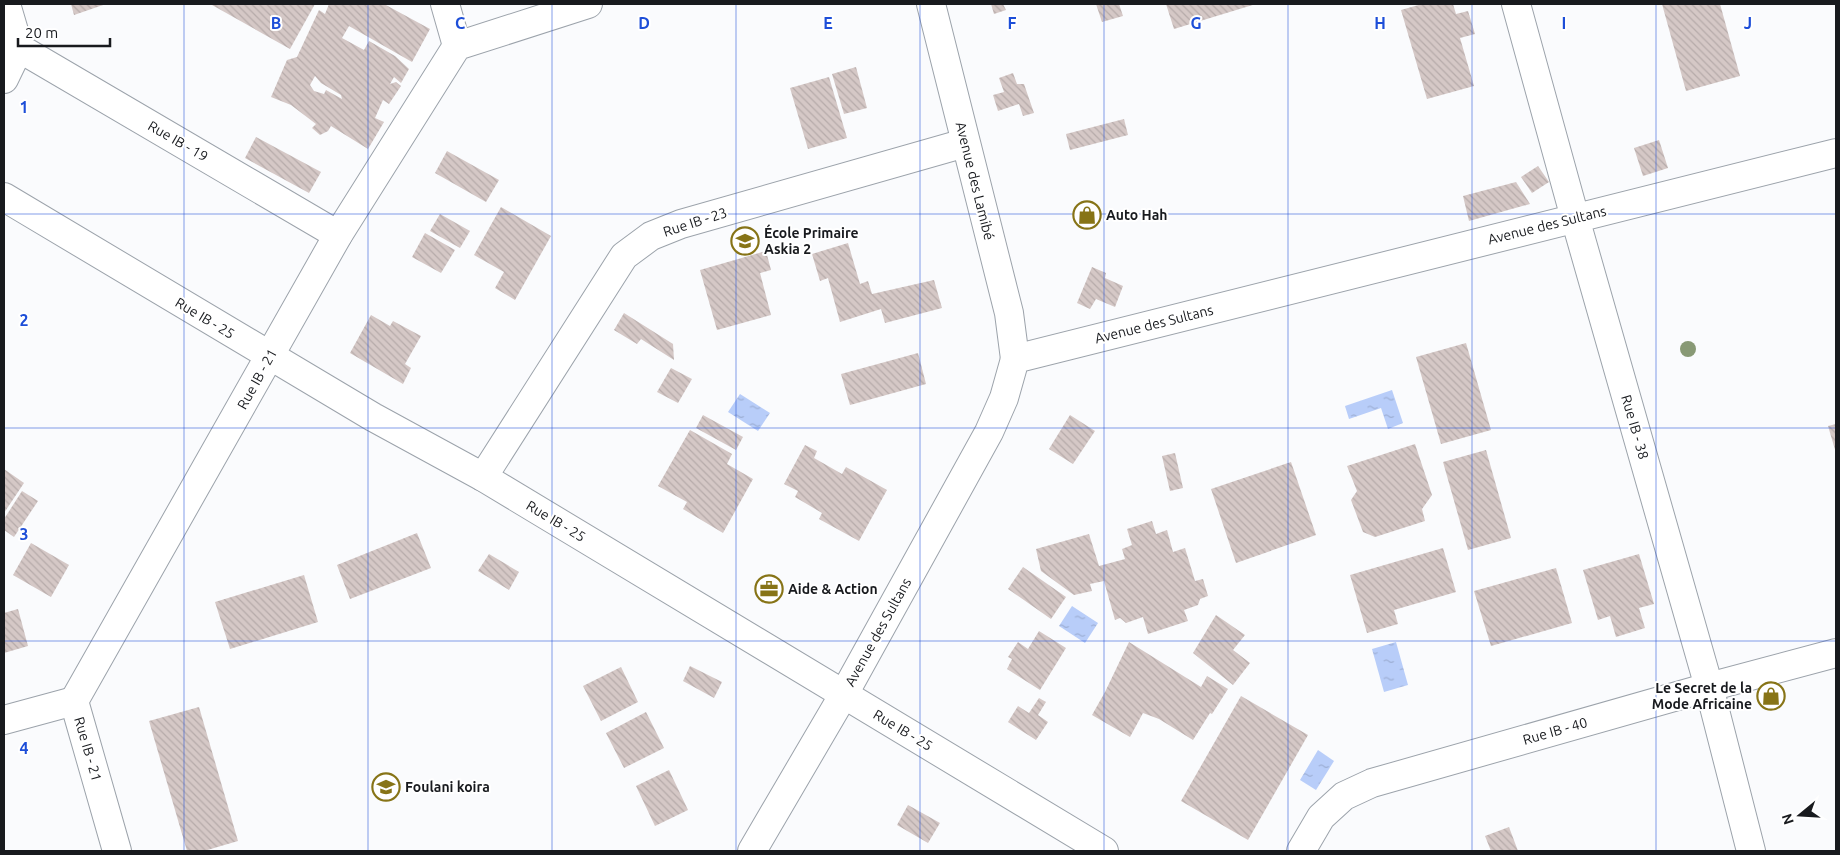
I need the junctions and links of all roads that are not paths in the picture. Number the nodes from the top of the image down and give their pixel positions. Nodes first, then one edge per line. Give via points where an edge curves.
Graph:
1 (6, 4) edge
2 (445, 4) edge
3 (588, 4) edge
4 (931, 4) edge
5 (1516, 4) edge
6 (456, 46) junction
7 (19, 48) junction
8 (4, 79) edge
9 (965, 143) junction
10 (1836, 153) edge
11 (4, 197) edge
12 (1575, 218) junction
13 (338, 235) junction
14 (270, 356) junction
15 (1015, 359) junction
16 (483, 477) junction
17 (1836, 653) edge
18 (1709, 687) junction
19 (844, 694) junction
20 (74, 701) junction
21 (4, 720) edge
22 (117, 851) edge
23 (752, 851) edge
24 (1104, 851) edge
25 (1301, 851) edge
26 (1751, 851) edge

1 - 7 street
2 - 6 street
3 - 6 street
4 - 9 street, Avenue des Lamibé
5 - 12 street, Rue IB - 38
6 - 13 street, Rue IB - 21
7 - 8 street
7 - 13 street, Rue IB - 19
9 - 15 street, Avenue des Lamibé via 1008,313
9 - 16 street, Rue IB - 23 via 681,224 652,236 624,256
10 - 12 street, Avenue des Sultans
11 - 14 street, Rue IB - 25
12 - 15 street, Avenue des Sultans
12 - 18 street, Rue IB - 38
13 - 14 street, Rue IB - 21
14 - 16 street, Rue IB - 25
14 - 20 street, Rue IB - 21
15 - 19 street, Avenue des Sultans via 1004,398 988,432
16 - 19 street, Rue IB - 25
17 - 18 street, Rue IB - 40
18 - 25 street, Rue IB - 40 via 1372,783 1344,796 1321,817
18 - 26 street, Rue IB - 38
19 - 23 street, Avenue des Sultans
19 - 24 street, Rue IB - 25
20 - 21 street
20 - 22 street, Rue IB - 21

